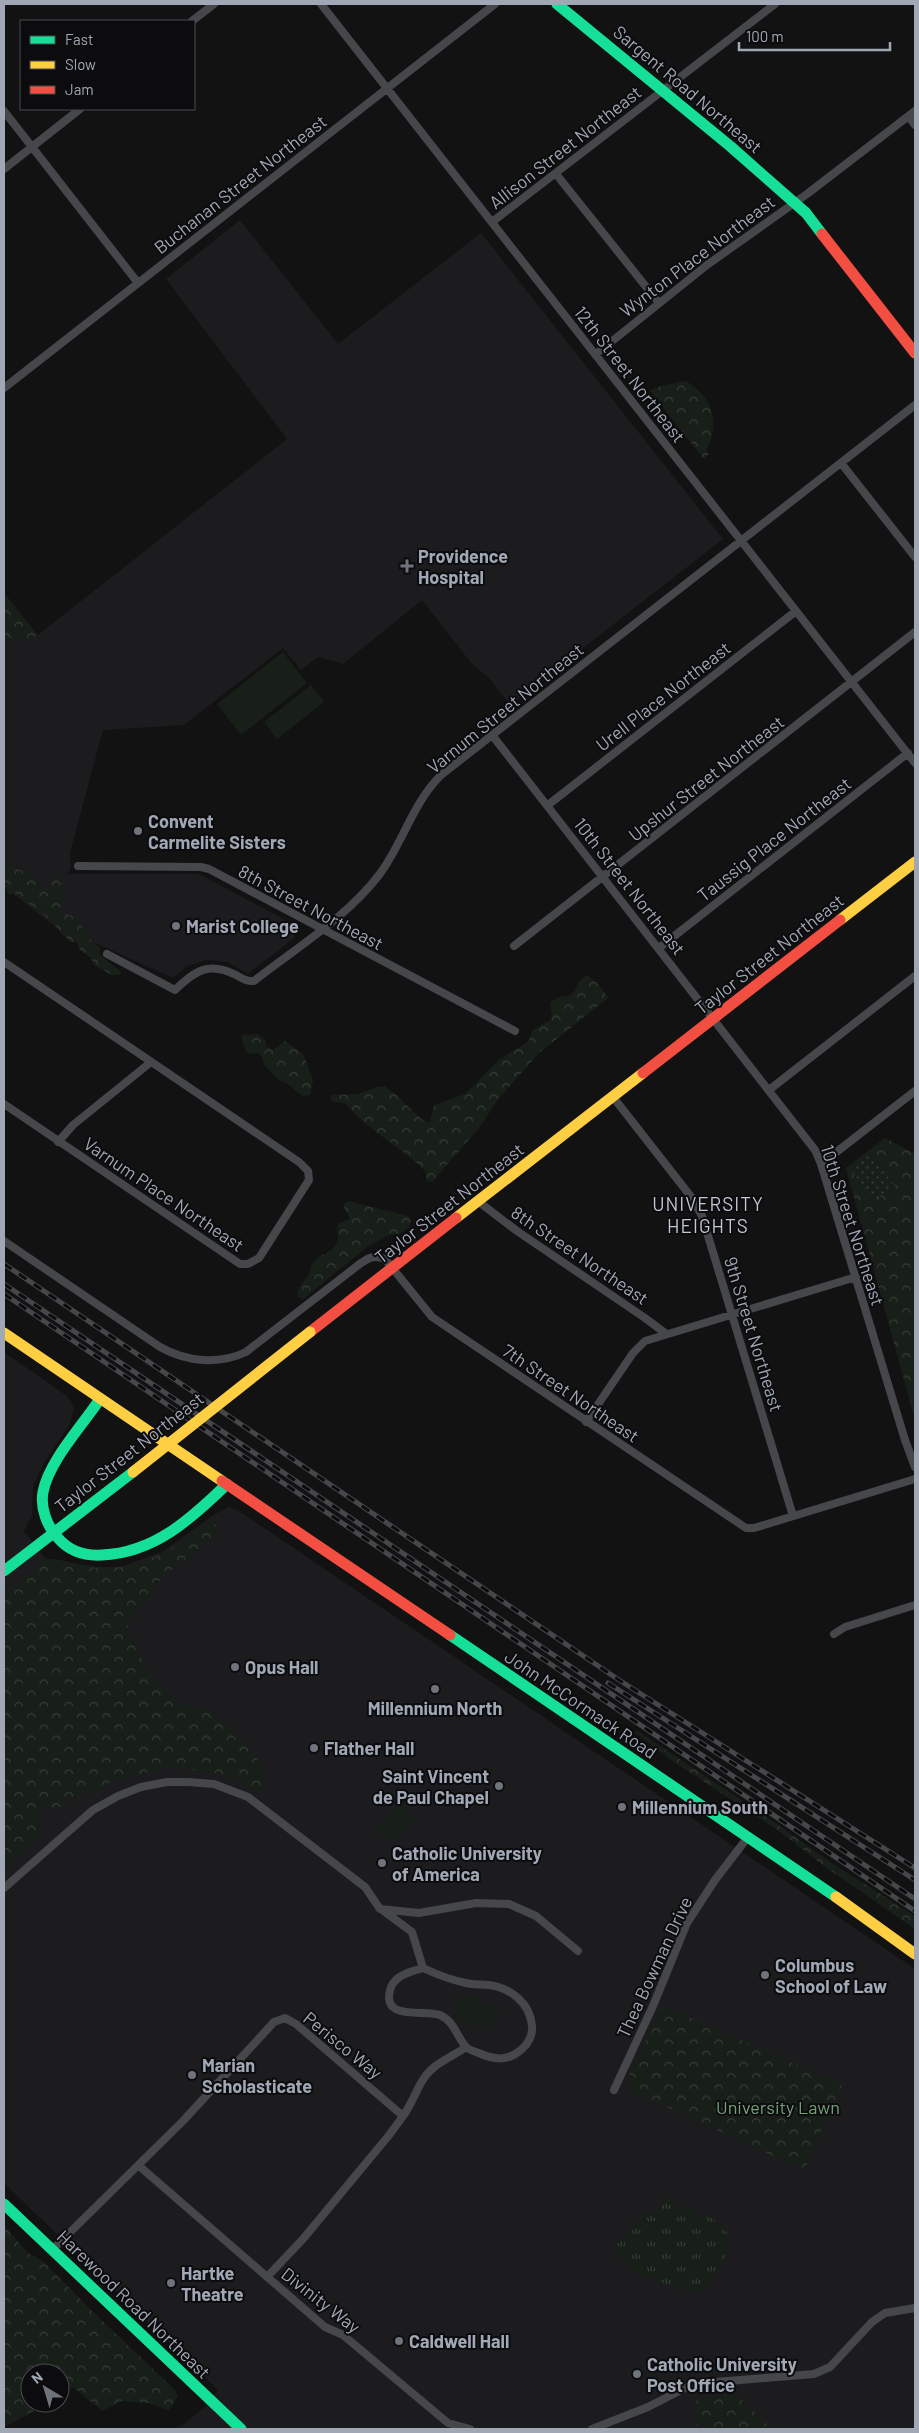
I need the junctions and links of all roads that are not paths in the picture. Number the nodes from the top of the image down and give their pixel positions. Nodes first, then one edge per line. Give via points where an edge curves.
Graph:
1 (214, 4) edge
2 (321, 4) edge
3 (495, 4) edge
4 (557, 4) edge
5 (775, 4) edge
6 (193, 20) edge
7 (387, 88) junction
8 (664, 90) junction
9 (79, 110) edge
10 (4, 111) edge
11 (912, 114) edge
12 (915, 125) edge
13 (32, 147) junction
14 (4, 169) edge
15 (556, 174) junction
16 (794, 202) junction
17 (492, 222) junction
18 (138, 283) junction
19 (659, 303) junction
20 (915, 353) edge
21 (596, 354) junction
22 (4, 388) edge
23 (915, 405) edge
24 (841, 463) junction
25 (741, 541) junction
26 (915, 557) edge
27 (796, 611) junction
28 (915, 632) edge
29 (852, 682) junction
30 (492, 735) junction
31 (908, 753) junction
32 (915, 763) edge
33 (548, 805) junction
34 (915, 862) edge
35 (78, 866) dead end
36 (603, 877) junction
37 (321, 929) junction
38 (514, 946) dead end
39 (659, 948) junction
40 (107, 954) dead end
41 (4, 962) edge
42 (915, 976) edge
43 (714, 1019) junction
44 (515, 1032) dead end
45 (151, 1062) junction
46 (769, 1090) junction
47 (915, 1091) edge
48 (613, 1098) junction
49 (4, 1104) edge
50 (58, 1142) junction
51 (821, 1164) junction
52 (479, 1202) junction
53 (4, 1241) edge
54 (393, 1269) junction
55 (856, 1277) junction
56 (732, 1314) junction
57 (4, 1333) edge
58 (665, 1334) junction
59 (100, 1399) junction
60 (586, 1422) junction
61 (915, 1467) edge
62 (915, 1479) edge
63 (227, 1484) junction
64 (794, 1516) junction
65 (53, 1533) junction
66 (4, 1571) edge
67 (915, 1605) edge
68 (834, 1634) dead end
69 (748, 1837) junction
70 (4, 1888) edge
71 (380, 1909) junction
72 (578, 1951) dead end
73 (915, 1954) edge
74 (423, 1968) junction
75 (466, 2048) junction
76 (614, 2090) dead end
77 (403, 2116) junction
78 (138, 2165) junction
79 (4, 2204) edge
80 (52, 2250) junction
81 (267, 2277) junction
82 (915, 2308) edge
83 (240, 2429) edge
84 (470, 2429) edge
85 (592, 2429) edge

1 - 6 street
2 - 7 street, 12th Street Northeast
3 - 7 street, Buchanan Street Northeast
4 - 8 main road, Sargent Road Northeast
5 - 8 street, Allison Street Northeast
7 - 17 street, 12th Street Northeast
7 - 18 street, Buchanan Street Northeast
8 - 15 street, Allison Street Northeast
8 - 16 main road, Sargent Road Northeast
9 - 13 street
10 - 13 street
11 - 12 street
11 - 16 street, Wynton Place Northeast
13 - 14 street
13 - 18 street
15 - 17 street, Allison Street Northeast
15 - 19 street
16 - 19 street, Wynton Place Northeast
16 - 20 main road, Sargent Road Northeast
17 - 21 street, 12th Street Northeast
18 - 22 street, Buchanan Street Northeast
19 - 21 street, Wynton Place Northeast
21 - 25 street, 12th Street Northeast
23 - 24 street, Varnum Street Northeast
24 - 25 street, Varnum Street Northeast
24 - 26 street
25 - 27 street, 12th Street Northeast
25 - 30 street, Varnum Street Northeast
27 - 29 street, 12th Street Northeast
27 - 33 street, Urell Place Northeast
28 - 29 street, Upshur Street Northeast
29 - 31 street, 12th Street Northeast
29 - 36 street, Upshur Street Northeast
30 - 33 street, 10th Street Northeast
30 - 37 street, Varnum Street Northeast via 434,781 418,803 379,875 355,902
31 - 32 street, 12th Street Northeast
31 - 39 street, Taussig Place Northeast
33 - 36 street, 10th Street Northeast
34 - 43 main road, Taylor Street Northeast
35 - 37 street, 8th Street Northeast via 209,869
36 - 38 street, Upshur Street Northeast
36 - 39 street, 10th Street Northeast
37 - 40 street, Varnum Street Northeast via 250,982 227,971 208,969 190,975 175,990
37 - 44 street, 8th Street Northeast
39 - 43 street, 10th Street Northeast
41 - 45 street
42 - 46 street
43 - 46 street, 10th Street Northeast
43 - 48 main road, Taylor Street Northeast
45 - 50 street via 73,1124
45 - 50 street, Varnum Place Northeast via 308,1171 310,1180 307,1187 259,1258 240,1264
46 - 51 street, 10th Street Northeast via 810,1142
47 - 51 street
48 - 52 main road, Taylor Street Northeast
48 - 56 street, 9th Street Northeast via 700,1211
49 - 50 street
51 - 55 street, 10th Street Northeast
52 - 54 main road, Taylor Street Northeast
52 - 58 street, 8th Street Northeast
53 - 54 street, 7th Street Northeast via 160,1347 203,1360 226,1359 246,1352 369,1257 385,1259
54 - 60 street, 7th Street Northeast via 432,1317
54 - 65 main road, Taylor Street Northeast, bridge
55 - 56 street
55 - 61 street, 10th Street Northeast
56 - 58 street
56 - 64 street, 9th Street Northeast
57 - 59 main road, John McCormack Road
58 - 60 street via 645,1341 635,1349
59 - 63 main road, John McCormack Road
59 - 65 main road via 45,1485 42,1502 45,1518
60 - 64 street, 7th Street Northeast via 746,1528
62 - 64 street
63 - 65 main road via 166,1536 136,1551 107,1555 79,1552 65,1545
63 - 69 main road, John McCormack Road
65 - 66 main road, Taylor Street Northeast
67 - 68 street via 846,1626
69 - 73 main road, John McCormack Road
69 - 76 street, Thea Bowman Drive via 714,1880 687,1923
70 - 71 street via 93,1810 141,1787 188,1782 214,1784 248,1797 365,1887
71 - 72 street via 419,1913 476,1903 509,1904 536,1916
71 - 74 street via 412,1932
74 - 75 street via 405,1974 392,1984 392,2003 403,2012 439,2015 455,2029
74 - 75 street via 447,1979 499,1987 515,1994 526,2005 533,2027 532,2035 521,2050 504,2059 492,2059
75 - 77 street via 432,2069
77 - 78 street, Perisco Way via 285,2018 274,2022 184,2121
77 - 81 street via 311,2229
78 - 80 street, Perisco Way
78 - 81 street, Divinity Way
79 - 80 main road, Harewood Road Northeast
80 - 83 main road, Harewood Road Northeast
81 - 84 street, Divinity Way via 325,2327 343,2336 448,2423
82 - 85 street via 885,2313 872,2322 830,2366 814,2374 704,2383 685,2388

